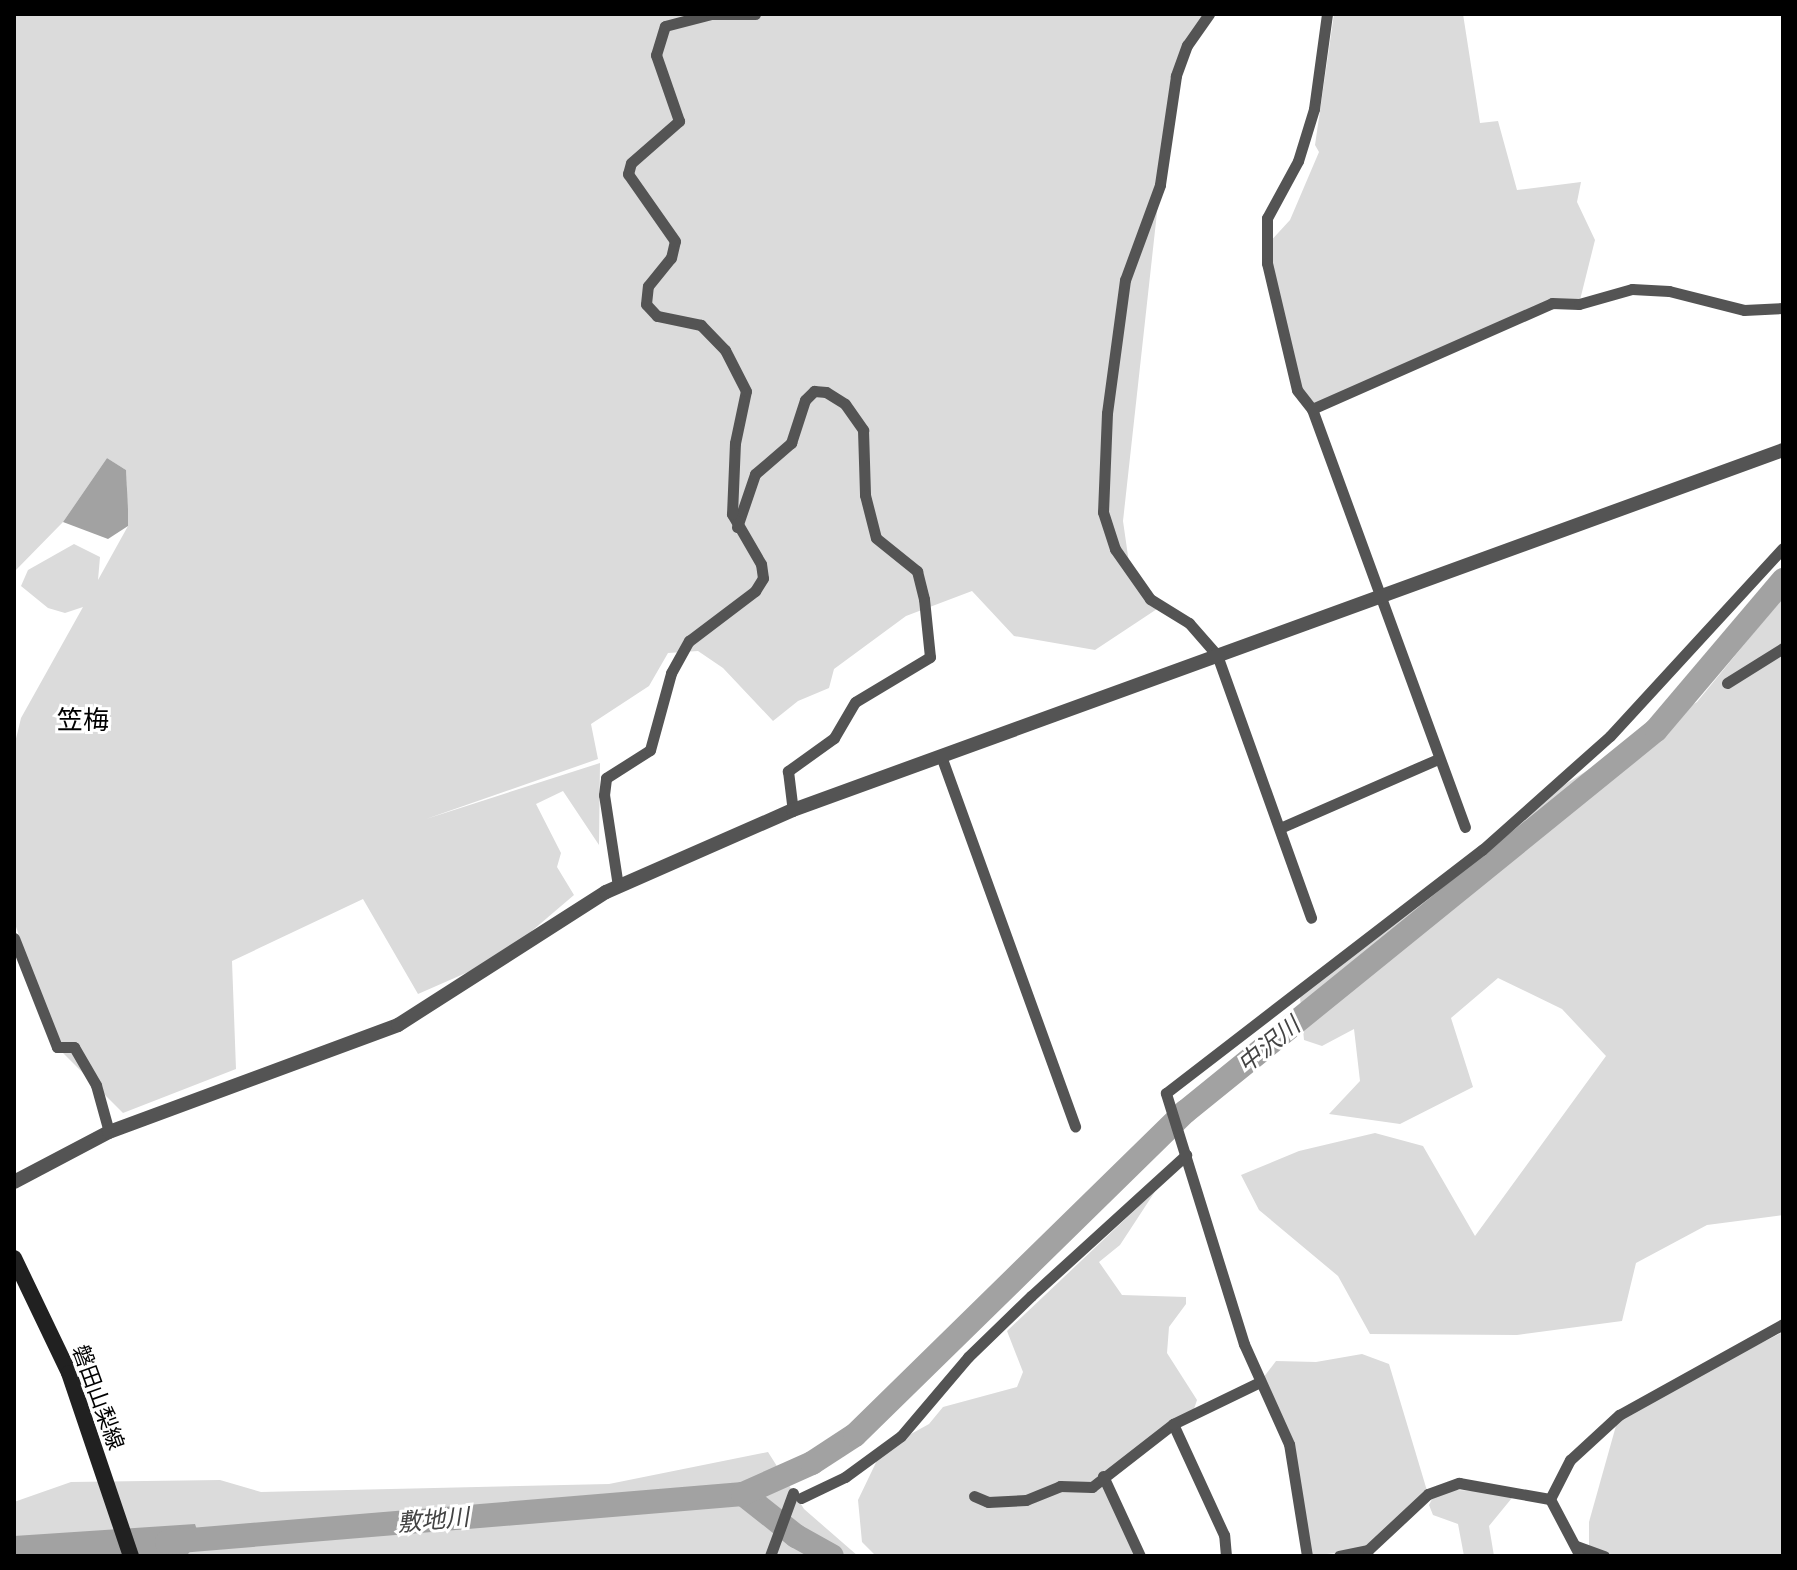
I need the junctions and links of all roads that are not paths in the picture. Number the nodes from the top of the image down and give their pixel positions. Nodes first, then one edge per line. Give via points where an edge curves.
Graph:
1 (755, 14) edge
2 (1209, 14) edge
3 (1327, 14) edge
4 (1783, 308) edge
5 (1312, 409) junction
6 (1783, 450) edge
7 (736, 528) junction
8 (1783, 548) edge
9 (1380, 596) junction
10 (1783, 648) edge
11 (1217, 655) junction
12 (1727, 683) dead end
13 (941, 756) junction
14 (1436, 760) junction
15 (793, 810) junction
16 (1465, 827) dead end
17 (1280, 828) junction
18 (618, 886) junction
19 (1311, 918) dead end
20 (14, 938) edge
21 (1075, 1126) dead end
22 (109, 1132) junction
23 (1185, 1152) junction
24 (14, 1182) edge
25 (14, 1258) edge
26 (1783, 1324) edge
27 (1260, 1382) junction
28 (1173, 1424) junction
29 (1103, 1476) junction
30 (974, 1496) dead end
31 (1550, 1499) junction
32 (1578, 1551) edge
33 (131, 1556) edge
34 (770, 1556) edge
35 (1140, 1556) edge
36 (1226, 1556) edge
37 (1307, 1556) edge
38 (1339, 1556) edge
39 (1604, 1556) edge

1 - 7 street via 711,14 665,26 656,55 679,121 631,163 628,174 675,241 671,258 648,286 646,304 657,316 701,325 725,350 746,391 735,443
2 - 11 street via 1187,45 1176,76 1160,185 1125,280 1102,491 1115,549 1150,599 1189,623
3 - 5 street via 1314,109 1298,161 1267,218 1266,235 1267,263 1297,390
4 - 5 street via 1744,310 1669,291 1632,289 1579,304 1552,303
5 - 9 street
6 - 9 street
7 - 15 street via 755,474 791,443 805,400 814,391 826,392 845,404 863,430 865,495 876,538 917,571 924,599 930,657 855,702 834,738 788,771
7 - 18 street via 757,556 763,578 755,591 689,641 671,673 650,750 606,778
8 - 23 street via 1610,736 1525,812 1166,1093
9 - 11 street
9 - 14 street
10 - 12 street
11 - 13 street
11 - 17 street
13 - 15 street
13 - 21 street
14 - 16 street
14 - 17 street
15 - 18 street
17 - 19 street
18 - 22 street via 398,1025
20 - 22 street via 57,1047 74,1047 96,1085
22 - 24 street
23 - 27 street
23 - 34 street via 979,1347 901,1436 845,1477 796,1498
25 - 33 main road, 磐田山梨線 via 69,1373
26 - 31 street via 1619,1415 1570,1460
27 - 28 street
27 - 37 street via 1289,1444
28 - 29 street
28 - 36 street via 1224,1535
29 - 30 street via 1092,1487 1060,1486 1026,1500 988,1502
29 - 35 street
31 - 32 street
31 - 38 street via 1459,1483 1443,1485 1368,1550
32 - 39 street

